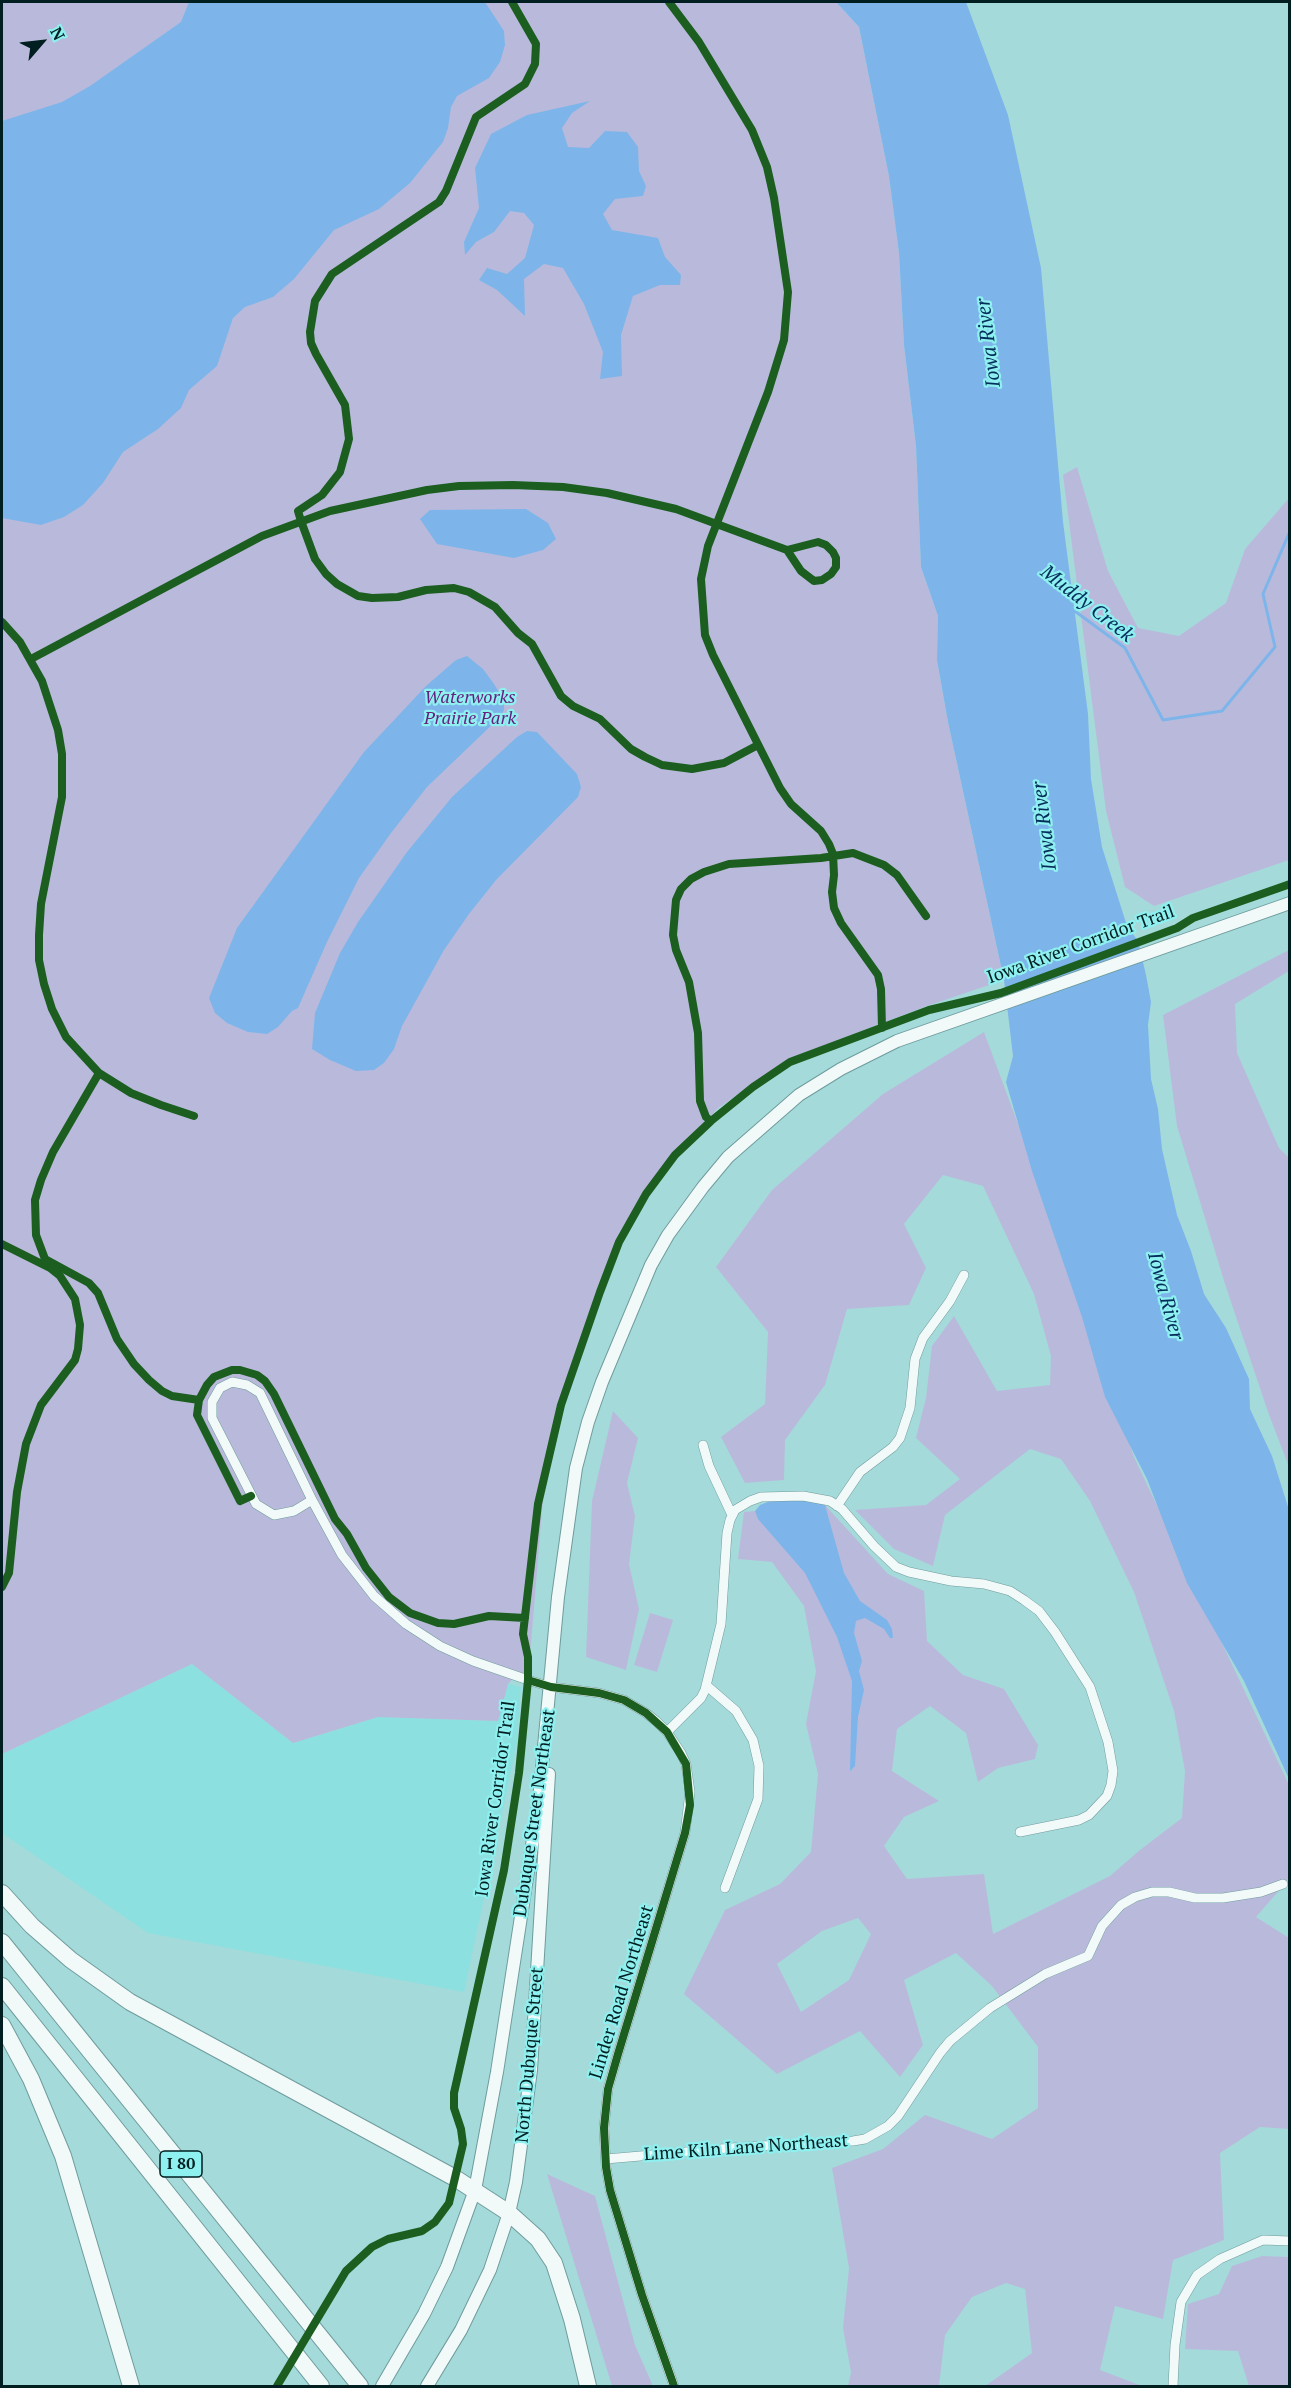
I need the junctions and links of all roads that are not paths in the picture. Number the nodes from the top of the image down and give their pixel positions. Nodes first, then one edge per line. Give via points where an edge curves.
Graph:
1 (1290, 903) edge
2 (964, 1275) dead end
3 (703, 1445) dead end
4 (312, 1500) junction
5 (837, 1506) junction
6 (732, 1515) junction
7 (706, 1685) junction
8 (551, 1687) junction
9 (550, 1704) junction
10 (668, 1732) junction
11 (1020, 1832) dead end
12 (1283, 1884) dead end
13 (725, 1888) dead end
14 (2, 1893) edge
15 (2, 1942) edge
16 (2, 1986) edge
17 (2, 2025) edge
18 (606, 2159) junction
19 (475, 2190) junction
20 (509, 2213) junction
21 (1290, 2241) edge
22 (131, 2386) edge
23 (321, 2386) edge
24 (360, 2386) edge
25 (382, 2386) edge
26 (427, 2386) edge
27 (588, 2386) edge
28 (674, 2386) edge
29 (1173, 2386) edge

1 - 8 main road, Dubuque Street Northeast via 881,1048 799,1095 728,1157 668,1235 651,1265 602,1382 570,1506
2 - 5 street via 923,1338 915,1359 910,1408 900,1438 860,1472
3 - 6 street
4 - 4 street, Linder Road Northeast via 294,1511 274,1515 256,1504 212,1418 212,1402 220,1388 232,1382 260,1393
4 - 8 street, Linder Road Northeast via 342,1555 375,1596 406,1624 473,1661
5 - 6 street via 814,1497 777,1496 750,1501
5 - 11 street via 896,1567 951,1581 984,1584 1010,1591 1024,1600 1039,1611 1055,1632 1090,1687 1113,1771 1107,1796 1079,1820
6 - 7 street via 727,1533 721,1624
7 - 10 street via 701,1698
7 - 13 street via 736,1711 753,1740 759,1766 756,1805
8 - 9 main road, Dubuque Street Northeast
8 - 10 street, Linder Road Northeast via 624,1700
9 - 19 main road, Dubuque Street Northeast via 530,1866
9 - 20 main road, North Dubuque Street via 549,1798 531,2070
10 - 18 street, Linder Road Northeast via 686,1764 690,1805 608,2090
12 - 18 street, Lime Kiln Lane Northeast via 1223,1898 1152,1892 1121,1905 1102,1926 1088,1956 1046,1974 974,2021 940,2053 898,2116 865,2139
14 - 19 highway via 71,1960 130,2002
15 - 24 highway, I 80
16 - 23 highway, I 80
17 - 22 highway via 31,2079 63,2156
18 - 28 street, Linder Road Northeast via 610,2190 626,2244
19 - 20 highway
19 - 25 main road, Dubuque Street Northeast via 447,2267
20 - 26 main road, North Dubuque Street via 477,2301
20 - 27 highway via 538,2240 554,2263
21 - 29 street via 1263,2240 1220,2259 1197,2275 1181,2302

